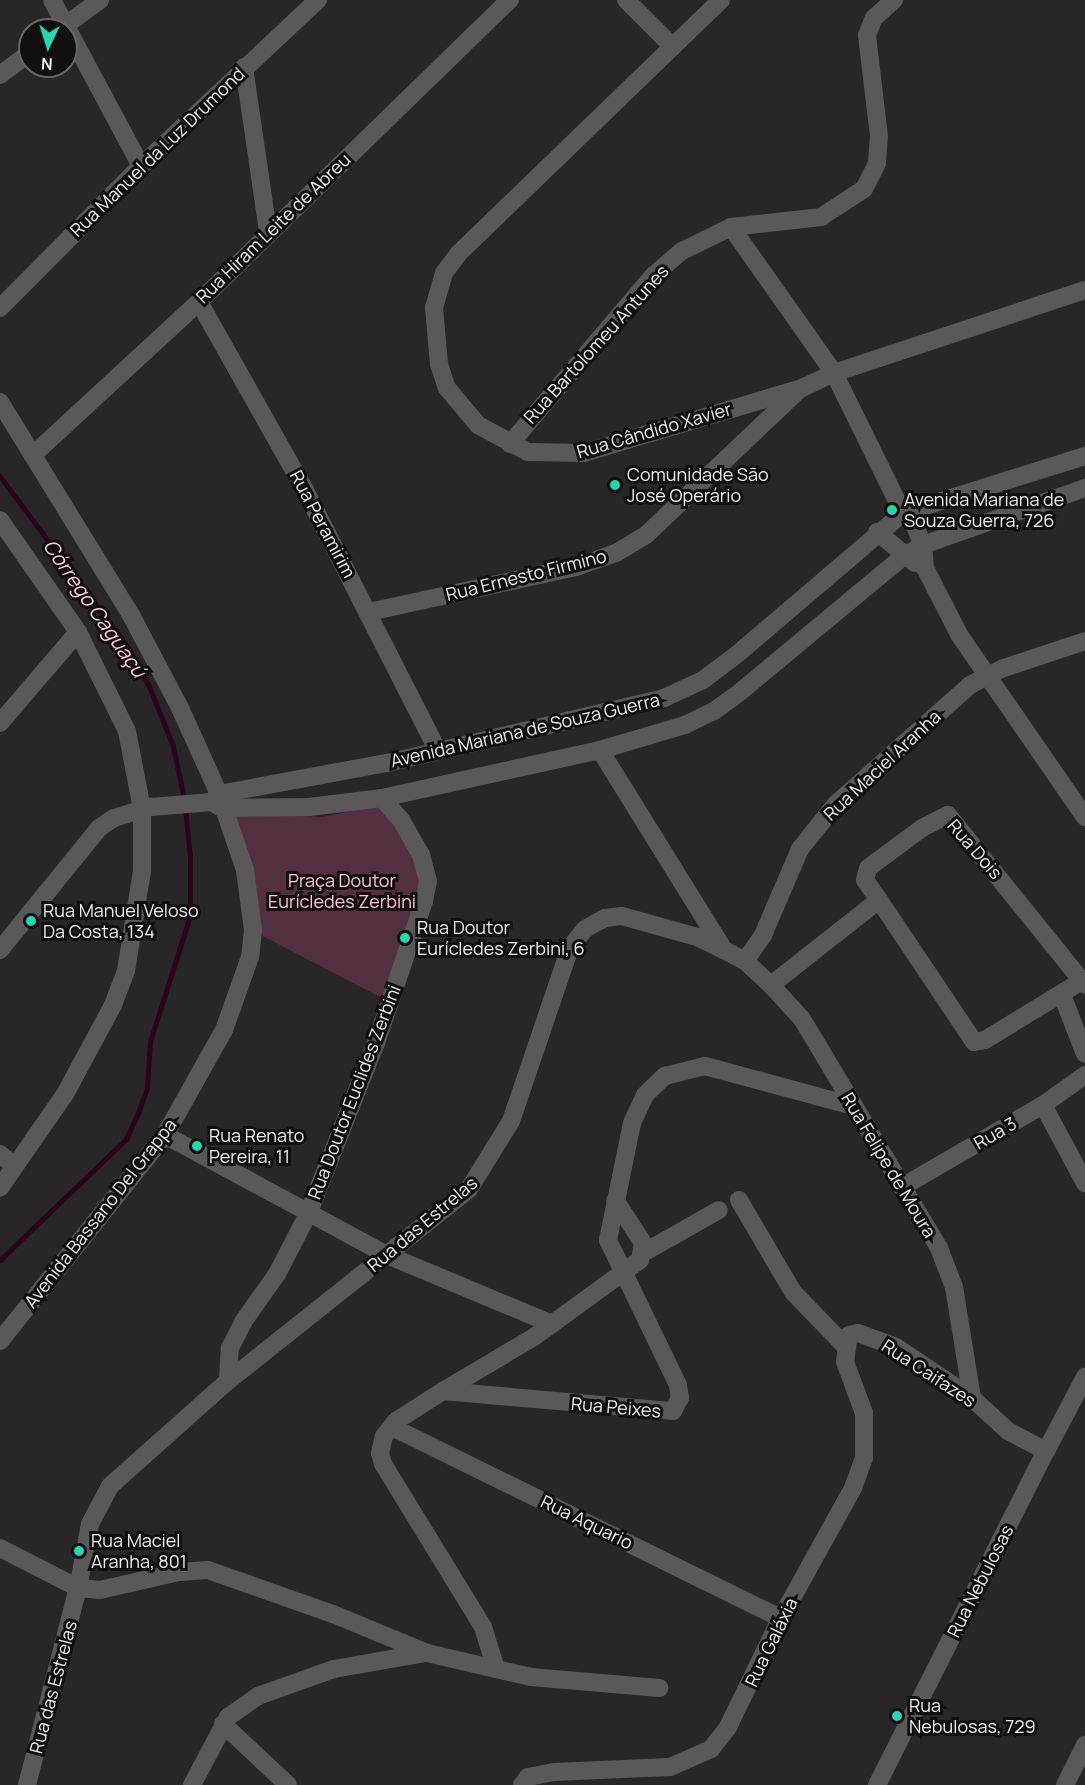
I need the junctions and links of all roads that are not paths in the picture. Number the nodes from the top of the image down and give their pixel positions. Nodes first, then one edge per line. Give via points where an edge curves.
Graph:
1 (52, 0) edge
2 (100, 0) edge
3 (318, 0) edge
4 (510, 0) edge
5 (626, 0) edge
6 (721, 0) edge
7 (894, 0) edge
8 (58, 18) edge
9 (76, 18) edge
10 (673, 47) junction
11 (78, 56) edge
12 (18, 61) edge
13 (244, 66) junction
14 (0, 75) edge
15 (141, 166) junction
16 (731, 227) junction
17 (268, 232) junction
18 (1085, 290) edge
19 (199, 302) junction
20 (0, 308) edge
21 (834, 373) junction
22 (802, 388) junction
23 (0, 402) edge
24 (510, 444) junction
25 (34, 454) junction
26 (1085, 456) edge
27 (1085, 488) edge
28 (906, 512) junction
29 (0, 520) edge
30 (877, 532) junction
31 (923, 545) junction
32 (904, 556) junction
33 (925, 568) junction
34 (369, 612) junction
35 (78, 632) junction
36 (1085, 641) edge
37 (986, 675) junction
38 (0, 723) edge
39 (600, 750) junction
40 (438, 751) junction
41 (388, 766) junction
42 (391, 794) junction
43 (213, 802) junction
44 (147, 808) junction
45 (1085, 817) edge
46 (879, 900) junction
47 (0, 950) edge
48 (724, 950) junction
49 (744, 961) junction
50 (1084, 982) edge
51 (771, 985) junction
52 (1062, 995) junction
53 (1085, 1054) edge
54 (1085, 1075) edge
55 (1043, 1105) junction
56 (853, 1106) junction
57 (165, 1134) junction
58 (0, 1154) edge
59 (15, 1166) junction
60 (1085, 1183) edge
61 (902, 1187) junction
62 (0, 1188) edge
63 (615, 1200) junction
64 (739, 1200) dead end
65 (719, 1210) dead end
66 (309, 1212) junction
67 (643, 1253) junction
68 (387, 1255) junction
69 (623, 1272) junction
70 (552, 1324) junction
71 (0, 1341) edge
72 (845, 1346) junction
73 (1085, 1377) edge
74 (228, 1381) junction
75 (443, 1391) junction
76 (972, 1398) junction
77 (392, 1427) junction
78 (1046, 1451) junction
79 (1, 1550) edge
80 (78, 1588) junction
81 (781, 1618) junction
82 (427, 1653) junction
83 (496, 1669) junction
84 (660, 1688) dead end
85 (223, 1724) junction
86 (1085, 1745) edge
87 (27, 1785) edge
88 (192, 1785) edge
89 (288, 1785) edge
90 (522, 1785) edge
91 (877, 1785) edge
92 (1065, 1785) edge

1 - 8 street
2 - 9 street
3 - 13 street, Rua Manuel da Luz Drumond
4 - 17 street, Rua Hiram Leite de Abreu
5 - 10 street
6 - 10 street, Rua Cândido Xavier
7 - 16 street, Rua Bartolomeu Antunes via 874,18 867,35 879,136 877,163 864,189 821,217
10 - 24 street, Rua Cândido Xavier via 459,253 444,273 434,307 434,336 447,388 478,425
11 - 15 street
12 - 14 street
13 - 15 street, Rua Manuel da Luz Drumond
13 - 17 street
15 - 20 street, Rua Manuel da Luz Drumond
16 - 21 street
16 - 24 street, Rua Bartolomeu Antunes via 682,251 654,275
17 - 19 street, Rua Hiram Leite de Abreu
18 - 21 street, Rua Cândido Xavier
19 - 25 street, Rua Hiram Leite de Abreu
19 - 34 street, Rua Peramirim
21 - 22 street, Rua Cândido Xavier
21 - 28 street
22 - 24 street, Rua Cândido Xavier via 584,453 528,452
22 - 34 street, Rua Ernesto Firmino via 646,535 616,553 576,567
23 - 25 street, Avenida Bassano Del Grappa
25 - 43 street, Avenida Bassano Del Grappa via 159,666
26 - 28 street, Avenida Mariana de Souza Guerra
27 - 31 street, Avenida Mariana de Souza Guerra
28 - 30 street, Avenida Mariana de Souza Guerra
28 - 31 street
29 - 35 street
30 - 32 street
30 - 40 street, Avenida Mariana de Souza Guerra via 703,680 664,698
31 - 32 street, Avenida Mariana de Souza Guerra
31 - 33 street
32 - 33 street
32 - 39 street, Avenida Mariana de Souza Guerra via 714,711 685,725
33 - 37 street via 960,636
34 - 40 street, Rua Peramirim
35 - 38 street
35 - 44 street via 127,731
36 - 37 street, Rua Maciel Aranha
37 - 45 street
37 - 49 street, Rua Maciel Aranha via 903,742 814,829 781,886 763,935
39 - 42 street, Avenida Mariana de Souza Guerra
39 - 48 street
40 - 41 street, Avenida Mariana de Souza Guerra
41 - 42 street
41 - 43 street, Avenida Mariana de Souza Guerra
42 - 43 street, Avenida Mariana de Souza Guerra via 309,807
42 - 66 street, Rua Doutor Euclides Zerbini via 421,855 428,881 376,1043
43 - 44 street
43 - 57 street, Avenida Bassano Del Grappa via 252,900 250,957 224,1030
44 - 47 street via 99,828
44 - 59 street via 142,871 126,971 113,1005 65,1094
46 - 50 street, Rua Dois via 865,879 868,868 922,828 948,815
46 - 51 street
46 - 52 street via 974,1042
48 - 49 street, Rua das Estrelas
48 - 68 street, Rua das Estrelas via 697,936 622,916 605,918 585,929 570,948 511,1121 482,1173 469,1189
49 - 51 street, Rua Felipe de Moura
50 - 52 street
51 - 56 street, Rua Felipe de Moura via 802,1019
52 - 53 street
54 - 55 street, Rua 3
55 - 60 street
55 - 61 street, Rua 3
56 - 61 street, Rua Felipe de Moura
56 - 63 street, Rua Peixes via 705,1066 676,1071 656,1083 637,1110
57 - 66 street
57 - 71 street, Avenida Bassano Del Grappa
58 - 59 street
59 - 62 street
61 - 76 street, Rua Felipe de Moura via 939,1248 954,1287
63 - 67 street via 643,1242
63 - 69 street, Rua Peixes via 608,1240
64 - 72 street via 793,1292
65 - 67 street
66 - 68 street
66 - 74 street, Rua Doutor Euclides Zerbini via 277,1274 230,1348
67 - 69 street via 640,1260
68 - 70 street
68 - 74 street, Rua das Estrelas
69 - 70 street
69 - 75 street, Rua Peixes via 678,1384 679,1405 673,1411
70 - 75 street
72 - 76 street, Rua Caifazes via 849,1335 858,1333 879,1339
72 - 81 street, Rua Galáxia via 845,1362 864,1413 864,1458 853,1488
73 - 78 street, Rua Nebulosas
74 - 80 street, Rua das Estrelas via 110,1486 90,1524
75 - 77 street
76 - 78 street, Rua Caifazes via 1008,1431
77 - 81 street, Rua Aquario
77 - 83 street via 381,1446 383,1464 483,1628
78 - 91 street, Rua Nebulosas
79 - 80 street
80 - 82 street via 100,1590 179,1572 208,1570 333,1614
80 - 87 street, Rua das Estrelas
81 - 90 street, Rua Galáxia via 740,1705 711,1749 670,1767 554,1772 528,1777
82 - 83 street
82 - 85 street via 370,1660 286,1685 239,1707
83 - 84 street via 557,1681
85 - 88 street
85 - 89 street
86 - 92 street

